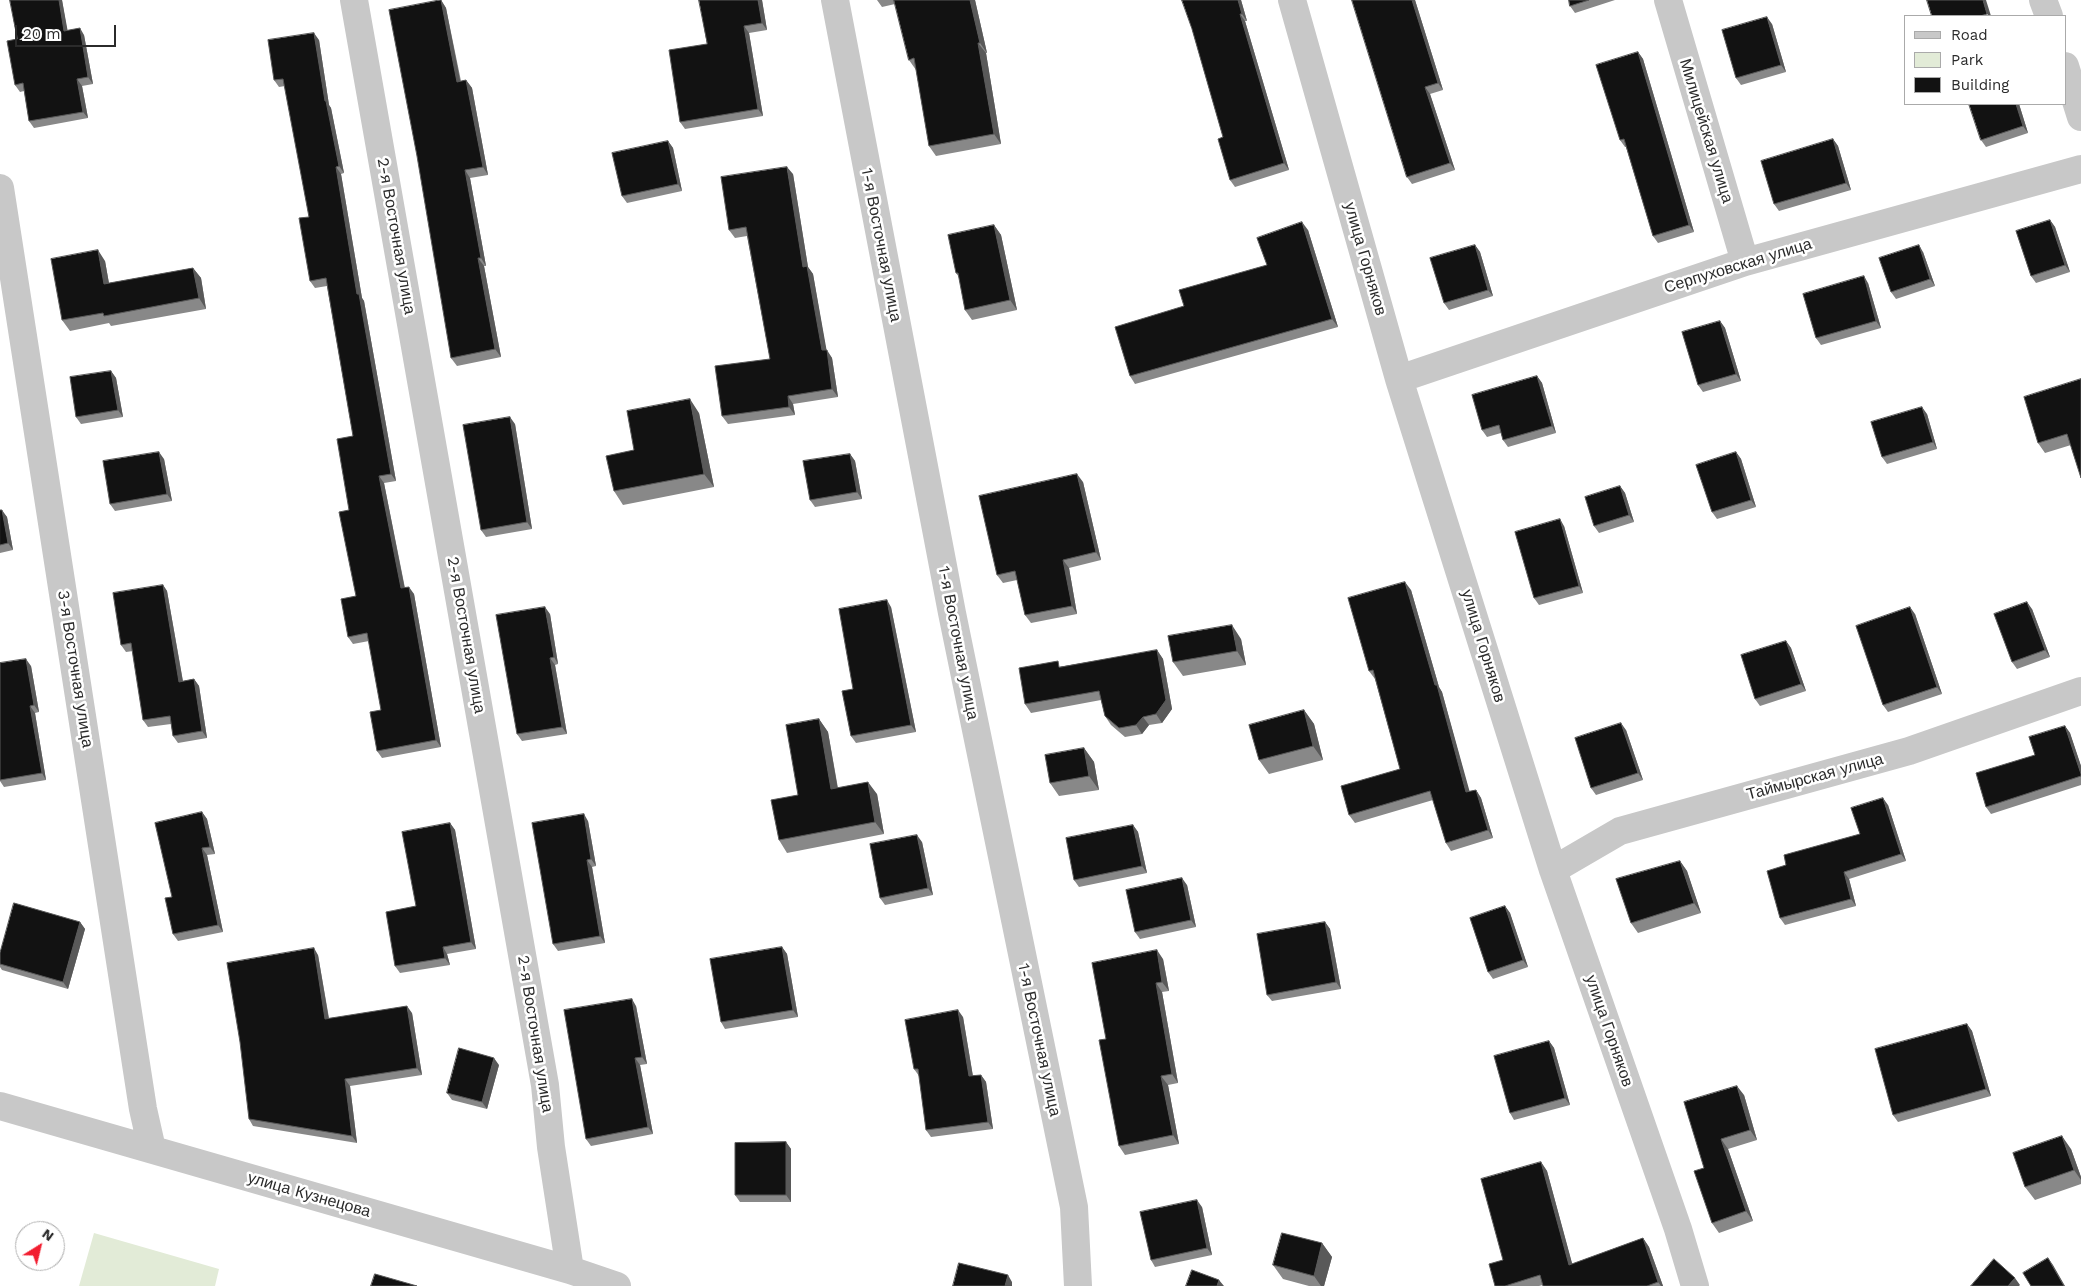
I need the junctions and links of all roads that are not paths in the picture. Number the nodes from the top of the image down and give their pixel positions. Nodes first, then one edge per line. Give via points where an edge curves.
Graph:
1 (354, 0) edge
2 (835, 0) edge
3 (1292, 0) edge
4 (1668, 0) edge
5 (2043, 0) edge
6 (2049, 15) edge
7 (2066, 69) edge
8 (2081, 116) edge
9 (2081, 169) edge
10 (0, 188) edge
11 (1745, 262) junction
12 (1399, 379) junction
13 (2081, 691) edge
14 (1553, 870) junction
15 (0, 1106) edge
16 (152, 1149) junction
17 (570, 1270) junction
18 (616, 1286) edge
19 (1078, 1286) edge
20 (1695, 1286) edge

1 - 17 street, 2-я Восточная улица via 545,1085
2 - 19 street, 1-я Восточная улица via 952,613 1074,1207
3 - 12 street, улица Горняков
4 - 11 street, Милицейская улица
5 - 6 street
7 - 8 street
9 - 11 street, Серпуховская улица
10 - 16 street, 3-я Восточная улица
11 - 12 street, Серпуховская улица
12 - 14 street, улица Горняков
13 - 14 street, Таймырская улица via 1909,751 1620,831
14 - 20 street, улица Горняков via 1678,1228
15 - 16 street, улица Кузнецова
16 - 17 street, улица Кузнецова
17 - 18 street, улица Кузнецова

